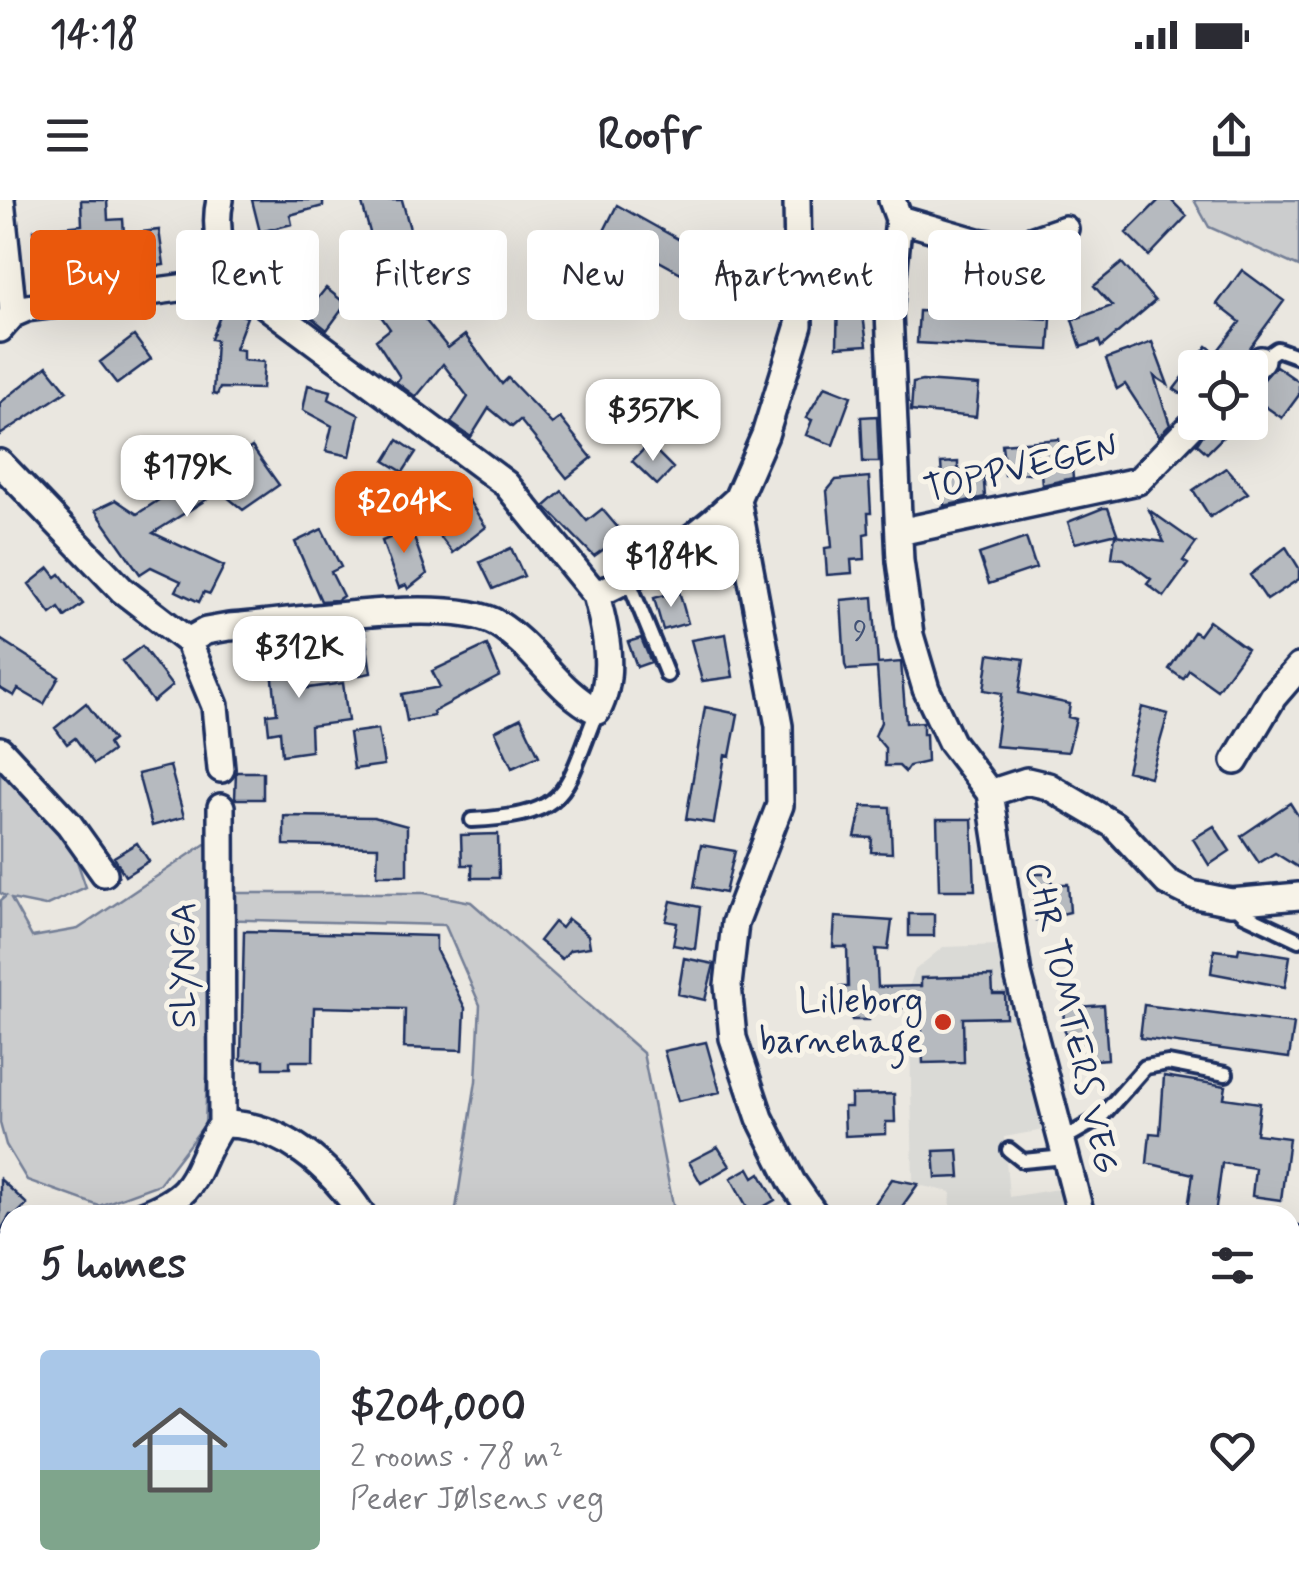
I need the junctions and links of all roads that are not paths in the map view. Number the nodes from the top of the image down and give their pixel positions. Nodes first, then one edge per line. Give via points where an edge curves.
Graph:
1 (0, 200) edge
2 (220, 200) edge
3 (797, 200) edge
4 (895, 209) edge
5 (1064, 229) dead end
6 (217, 230) edge
7 (176, 288) edge
8 (285, 320) edge
9 (6, 321) edge
10 (1299, 356) edge
11 (1268, 357) edge
12 (1178, 440) edge
13 (0, 463) edge
14 (737, 499) junction
15 (899, 532) junction
16 (628, 579) junction
17 (596, 595) junction
18 (188, 641) junction
19 (1299, 667) edge
20 (667, 675) dead end
21 (597, 711) junction
22 (0, 750) edge
23 (1235, 762) dead end
24 (221, 769) dead end
25 (990, 793) junction
26 (220, 807) dead end
27 (472, 820) dead end
28 (104, 874) dead end
29 (1299, 896) edge
30 (1231, 902) junction
31 (1299, 940) edge
32 (1226, 1074) dead end
33 (222, 1124) junction
34 (1063, 1149) junction
35 (1009, 1150) dead end
36 (167, 1205) edge
37 (356, 1205) edge
38 (808, 1205) edge
39 (1078, 1205) edge

1 - 9 street
2 - 6 street
3 - 14 street via 799,325
4 - 5 street via 978,242 1013,247
4 - 15 street, CHR TOMTERS VEG via 889,312
7 - 9 street via 46,304
8 - 17 street via 506,484
10 - 11 lane via 1276,350
12 - 15 street, TOPPVEGEN via 1138,481
13 - 18 street via 122,590
14 - 16 street
14 - 38 street via 778,726 781,778 773,829 736,923 728,985 734,1038 760,1118
15 - 25 street, CHR TOMTERS VEG via 910,634 926,689 951,742
16 - 17 street
16 - 20 lane
17 - 21 street via 608,676
18 - 21 street via 229,627 462,613 498,623 568,693
18 - 24 street via 214,706
19 - 23 street via 1273,696
21 - 27 lane via 576,766 548,806 515,818
22 - 28 street
25 - 30 street via 1027,781 1048,786 1114,825 1166,882
25 - 34 street, CHR TOMTERS VEG via 1008,925
26 - 33 street, SLYNGA
29 - 30 street
30 - 31 lane
32 - 34 lane via 1168,1063 1145,1066
33 - 36 street, SLYNGA via 196,1180
33 - 37 street via 245,1123 276,1135 343,1185
34 - 35 lane via 1022,1161
34 - 39 street, CHR TOMTERS VEG

